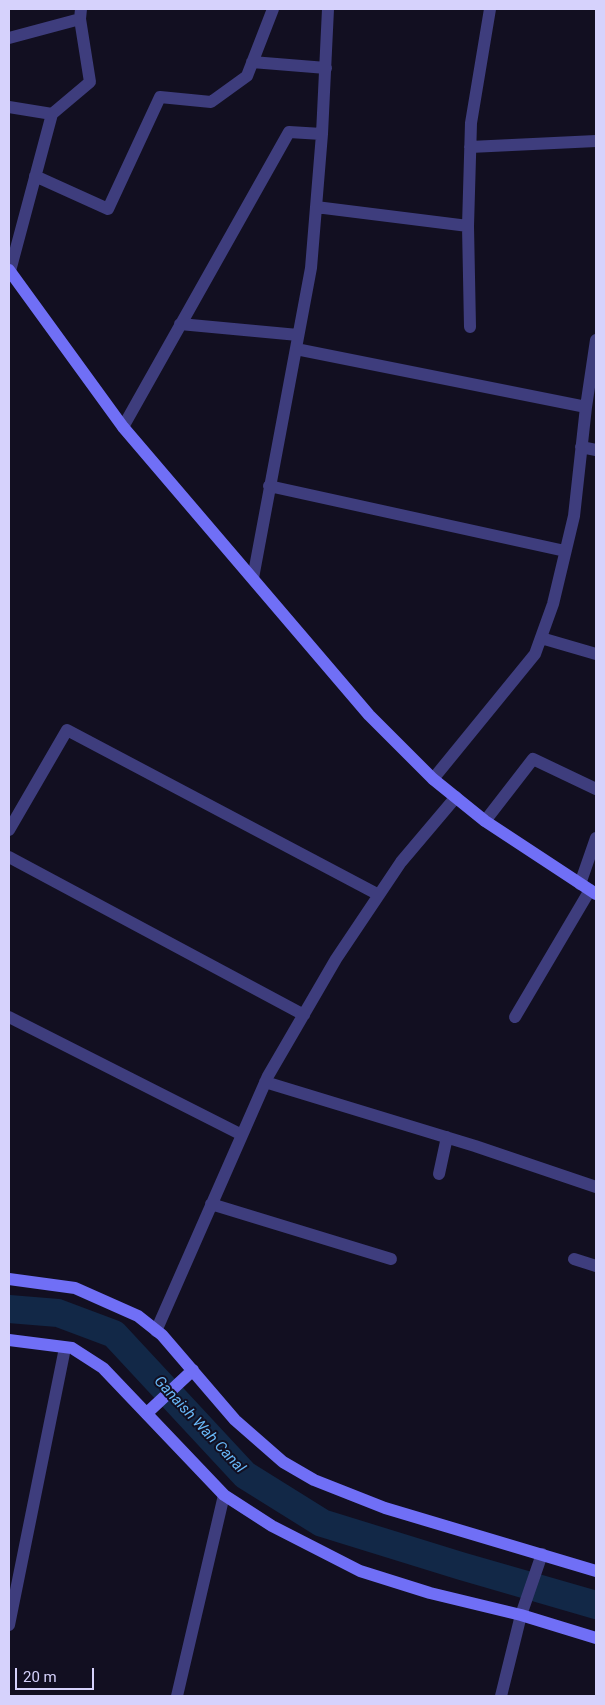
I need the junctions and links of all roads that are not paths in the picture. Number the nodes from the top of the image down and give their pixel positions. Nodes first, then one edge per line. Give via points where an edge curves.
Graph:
1 (273, 9) edge
2 (328, 9) edge
3 (490, 9) edge
4 (80, 14) edge
5 (9, 38) edge
6 (252, 62) junction
7 (326, 68) junction
8 (9, 107) edge
9 (52, 114) junction
10 (322, 134) junction
11 (596, 141) edge
12 (470, 147) junction
13 (35, 176) junction
14 (316, 207) junction
15 (468, 226) junction
16 (9, 271) edge
17 (180, 324) junction
18 (470, 326) dead end
19 (298, 335) junction
20 (596, 340) edge
21 (296, 349) junction
22 (586, 407) junction
23 (124, 428) junction
24 (581, 447) junction
25 (596, 450) edge
26 (270, 486) junction
27 (565, 551) junction
28 (253, 578) junction
29 (541, 638) junction
30 (596, 654) edge
31 (433, 779) junction
32 (596, 789) edge
33 (456, 797) junction
34 (485, 821) junction
35 (9, 830) edge
36 (596, 838) edge
37 (9, 857) edge
38 (589, 889) edge
39 (378, 896) junction
40 (304, 1015) junction
41 (9, 1017) edge
42 (516, 1017) dead end
43 (265, 1082) junction
44 (242, 1135) junction
45 (447, 1137) junction
46 (439, 1174) dead end
47 (596, 1187) edge
48 (212, 1204) junction
49 (391, 1258) dead end
50 (574, 1259) dead end
51 (596, 1266) edge
52 (9, 1279) edge
53 (156, 1331) junction
54 (9, 1340) edge
55 (65, 1348) junction
56 (194, 1370) junction
57 (147, 1413) junction
58 (224, 1495) junction
59 (542, 1554) junction
60 (596, 1571) edge
61 (521, 1616) junction
62 (9, 1625) edge
63 (596, 1638) edge
64 (178, 1696) edge
65 (501, 1696) edge

1 - 6 street
2 - 7 street
3 - 12 street
4 - 5 street
4 - 9 street via 90,82
6 - 7 street
6 - 13 street via 247,76 211,102 160,97 108,209
7 - 10 street
8 - 9 street
9 - 13 street
10 - 14 street
10 - 17 street via 289,132
11 - 12 street
12 - 15 street
13 - 16 street
14 - 15 street
14 - 19 street via 311,268
15 - 18 street
16 - 23 street
17 - 19 street
17 - 23 street
19 - 21 street
20 - 22 street
21 - 22 street
21 - 26 street
22 - 24 street
23 - 28 street
24 - 25 street
24 - 27 street via 574,516
26 - 27 street
26 - 28 street
27 - 29 street via 553,604
28 - 31 street via 369,716
29 - 30 street
29 - 31 street via 536,654
31 - 33 street
32 - 34 street via 533,759
33 - 34 street
33 - 39 street via 401,862
34 - 38 street
35 - 39 street via 67,730
36 - 38 street
37 - 40 street
38 - 42 street
39 - 40 street
40 - 43 street
41 - 44 street
43 - 44 street
43 - 45 street
44 - 48 street
45 - 46 street
45 - 47 street
48 - 49 street
48 - 53 street
50 - 51 street
52 - 53 street via 75,1288 138,1316
53 - 56 street
54 - 55 street
55 - 57 street via 72,1348 103,1368
55 - 62 street
56 - 57 street
56 - 59 street via 235,1420 283,1462 314,1480 385,1508
57 - 58 street
58 - 61 street via 272,1526 360,1571
58 - 64 street
59 - 60 street
59 - 61 street
61 - 63 street
61 - 65 street

